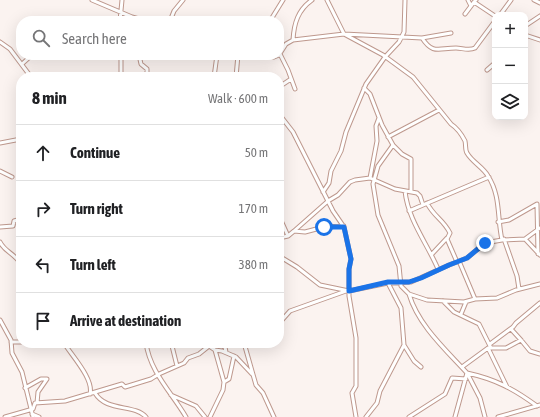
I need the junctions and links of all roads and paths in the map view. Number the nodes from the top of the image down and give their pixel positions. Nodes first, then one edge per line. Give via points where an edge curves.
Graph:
1 (92, 0) edge
2 (122, 0) edge
3 (183, 0) edge
4 (283, 0) edge
5 (312, 0) edge
6 (327, 0) edge
7 (405, 0) edge
8 (468, 0) edge
9 (510, 0) edge
10 (534, 0) edge
11 (475, 1) edge
12 (540, 3) edge
13 (471, 6) junction
14 (120, 12) junction
15 (502, 12) edge
16 (465, 14) dead end
17 (492, 14) edge
18 (120, 16) edge
19 (127, 16) edge
20 (172, 16) edge
21 (273, 16) edge
22 (540, 16) edge
23 (528, 24) edge
24 (492, 26) edge
25 (451, 33) dead end
26 (344, 34) junction
27 (528, 36) edge
28 (401, 37) junction
29 (422, 38) junction
30 (293, 40) junction
31 (540, 40) edge
32 (0, 42) edge
33 (284, 47) edge
34 (16, 56) edge
35 (385, 57) junction
36 (19, 60) edge
37 (26, 60) edge
38 (121, 60) edge
39 (140, 60) edge
40 (216, 60) edge
41 (238, 60) edge
42 (282, 60) edge
43 (22, 64) junction
44 (492, 66) edge
45 (487, 70) dead end
46 (28, 72) edge
47 (121, 72) edge
48 (148, 72) edge
49 (215, 72) edge
50 (236, 72) edge
51 (291, 79) junction
52 (284, 84) edge
53 (364, 88) junction
54 (294, 89) dead end
55 (439, 110) junction
56 (379, 118) junction
57 (284, 120) edge
58 (388, 137) junction
59 (16, 140) edge
60 (0, 143) edge
61 (393, 145) junction
62 (0, 171) edge
63 (12, 177) dead end
64 (489, 177) junction
65 (370, 178) junction
66 (374, 180) junction
67 (405, 191) junction
68 (323, 192) junction
69 (411, 192) junction
70 (328, 201) junction
71 (427, 202) junction
72 (423, 205) junction
73 (409, 211) junction
74 (16, 220) edge
75 (498, 222) junction
76 (344, 226) junction
77 (0, 227) edge
78 (284, 227) edge
79 (538, 228) edge
80 (294, 231) junction
81 (288, 236) junction
82 (284, 237) edge
83 (447, 238) junction
84 (503, 239) junction
85 (525, 239) junction
86 (0, 242) edge
87 (432, 254) junction
88 (539, 255) edge
89 (16, 256) edge
90 (284, 260) edge
91 (458, 262) junction
92 (438, 269) junction
93 (388, 282) junction
94 (400, 283) junction
95 (540, 284) edge
96 (519, 289) junction
97 (347, 291) junction
98 (409, 294) junction
99 (475, 299) junction
100 (443, 302) junction
101 (466, 302) junction
102 (540, 303) edge
103 (461, 314) junction
104 (284, 318) edge
105 (0, 320) edge
106 (511, 329) junction
107 (521, 340) junction
108 (11, 342) junction
109 (16, 342) edge
110 (404, 345) junction
111 (490, 347) junction
112 (67, 348) edge
113 (147, 348) edge
114 (172, 348) edge
115 (205, 348) edge
116 (225, 348) edge
117 (245, 348) edge
118 (215, 350) joint
119 (226, 352) junction
120 (540, 354) edge
121 (234, 356) junction
122 (177, 366) junction
123 (421, 367) dead end
124 (462, 367) junction
125 (467, 373) junction
126 (159, 374) junction
127 (252, 374) junction
128 (466, 378) junction
129 (224, 382) junction
130 (507, 387) junction
131 (25, 388) junction
132 (95, 393) junction
133 (90, 394) junction
134 (171, 394) junction
135 (38, 403) junction
136 (538, 405) edge
137 (32, 414) edge
138 (5, 417) edge
139 (39, 417) edge
140 (146, 417) edge
141 (186, 417) edge
142 (205, 417) edge
143 (210, 417) edge
144 (274, 417) edge
145 (356, 417) edge
146 (366, 417) edge
147 (410, 417) edge
148 (455, 417) edge
149 (485, 417) edge
150 (498, 417) edge

1 - 14 street
2 - 14 street
3 - 20 street
4 - 21 street
5 - 30 street via 305,5 296,19
6 - 26 street
7 - 28 street via 405,24
8 - 13 street
9 - 15 street
10 - 12 street
11 - 13 street
11 - 17 street
13 - 16 street
14 - 18 street
14 - 19 street
22 - 23 street
24 - 29 street via 471,50 437,50 430,48
25 - 29 street
26 - 28 street
26 - 30 street
26 - 35 street
27 - 31 street
28 - 29 street
28 - 35 street
30 - 33 street
32 - 34 street
35 - 53 street
35 - 55 street via 413,77
36 - 43 street
37 - 43 street
38 - 47 street
39 - 48 street via 141,64 148,68
40 - 49 street
41 - 50 street
42 - 51 street
43 - 46 street
44 - 45 street
51 - 52 street
51 - 54 street
53 - 56 street via 370,94
53 - 68 street via 331,171 329,183
55 - 58 street
55 - 64 street via 456,128 464,141 468,155
56 - 58 street
56 - 65 street
57 - 68 street via 293,132
58 - 61 street
59 - 60 street
61 - 66 street via 378,166
61 - 69 street via 411,159
62 - 63 street
64 - 71 street
64 - 75 street via 498,202
65 - 66 street
65 - 70 street via 351,181 338,195
66 - 67 street
66 - 94 street via 378,215 399,266
67 - 69 street
67 - 73 street
68 - 70 street
69 - 72 street via 419,195
70 - 76 street
70 - 80 street
71 - 72 street
71 - 83 street via 433,214 445,224 450,234
72 - 73 street
73 - 87 street
74 - 77 street via 13,226
75 - 79 street via 509,220 536,204
75 - 84 street
76 - 80 street via 324,227 309,232
76 - 97 street via 351,259
78 - 81 street
79 - 85 street
79 - 88 street
80 - 81 street
81 - 82 street
83 - 87 street
83 - 91 street
84 - 85 street
84 - 91 street via 485,243 469,257
84 - 96 street
85 - 88 street
86 - 89 street via 5,249
87 - 92 street
90 - 97 street via 320,285
91 - 92 street
91 - 99 street
92 - 94 street via 421,278
93 - 94 street
93 - 97 street
93 - 110 street via 401,310
94 - 98 street
95 - 96 street
96 - 99 street via 497,298
97 - 104 street via 290,311
97 - 145 street via 356,338 356,386 352,393
98 - 100 street via 422,300
98 - 124 street via 426,325
99 - 101 street
100 - 101 street
100 - 103 street via 454,312
101 - 103 street
102 - 106 street
103 - 111 street via 479,324
105 - 108 street
106 - 107 street
106 - 111 street
107 - 111 street via 506,348
107 - 120 street via 530,351
108 - 109 street
108 - 131 street via 12,354
110 - 123 street
110 - 146 street via 380,391 377,403
111 - 124 street
111 - 130 street
112 - 133 street via 88,378
113 - 126 street via 151,362
114 - 122 street
115 - 122 street
116 - 119 street
117 - 127 street
118 - 119 street
118 - 129 street
119 - 121 street
121 - 127 street
121 - 129 street via 229,380
122 - 126 street
124 - 125 street
125 - 128 street
125 - 130 street via 485,376
125 - 149 street via 480,398
126 - 132 street via 148,381 126,387 122,384
126 - 134 street
127 - 144 street
128 - 147 street via 452,378 445,394
128 - 148 street
129 - 143 street via 223,390
130 - 136 street
131 - 135 street via 41,379 47,379 38,392
131 - 137 street
132 - 133 street
132 - 140 street via 106,403 141,413
133 - 135 street via 56,403
134 - 141 street
134 - 142 street via 196,406
135 - 137 street via 34,403
136 - 150 street
137 - 138 street
137 - 139 street

